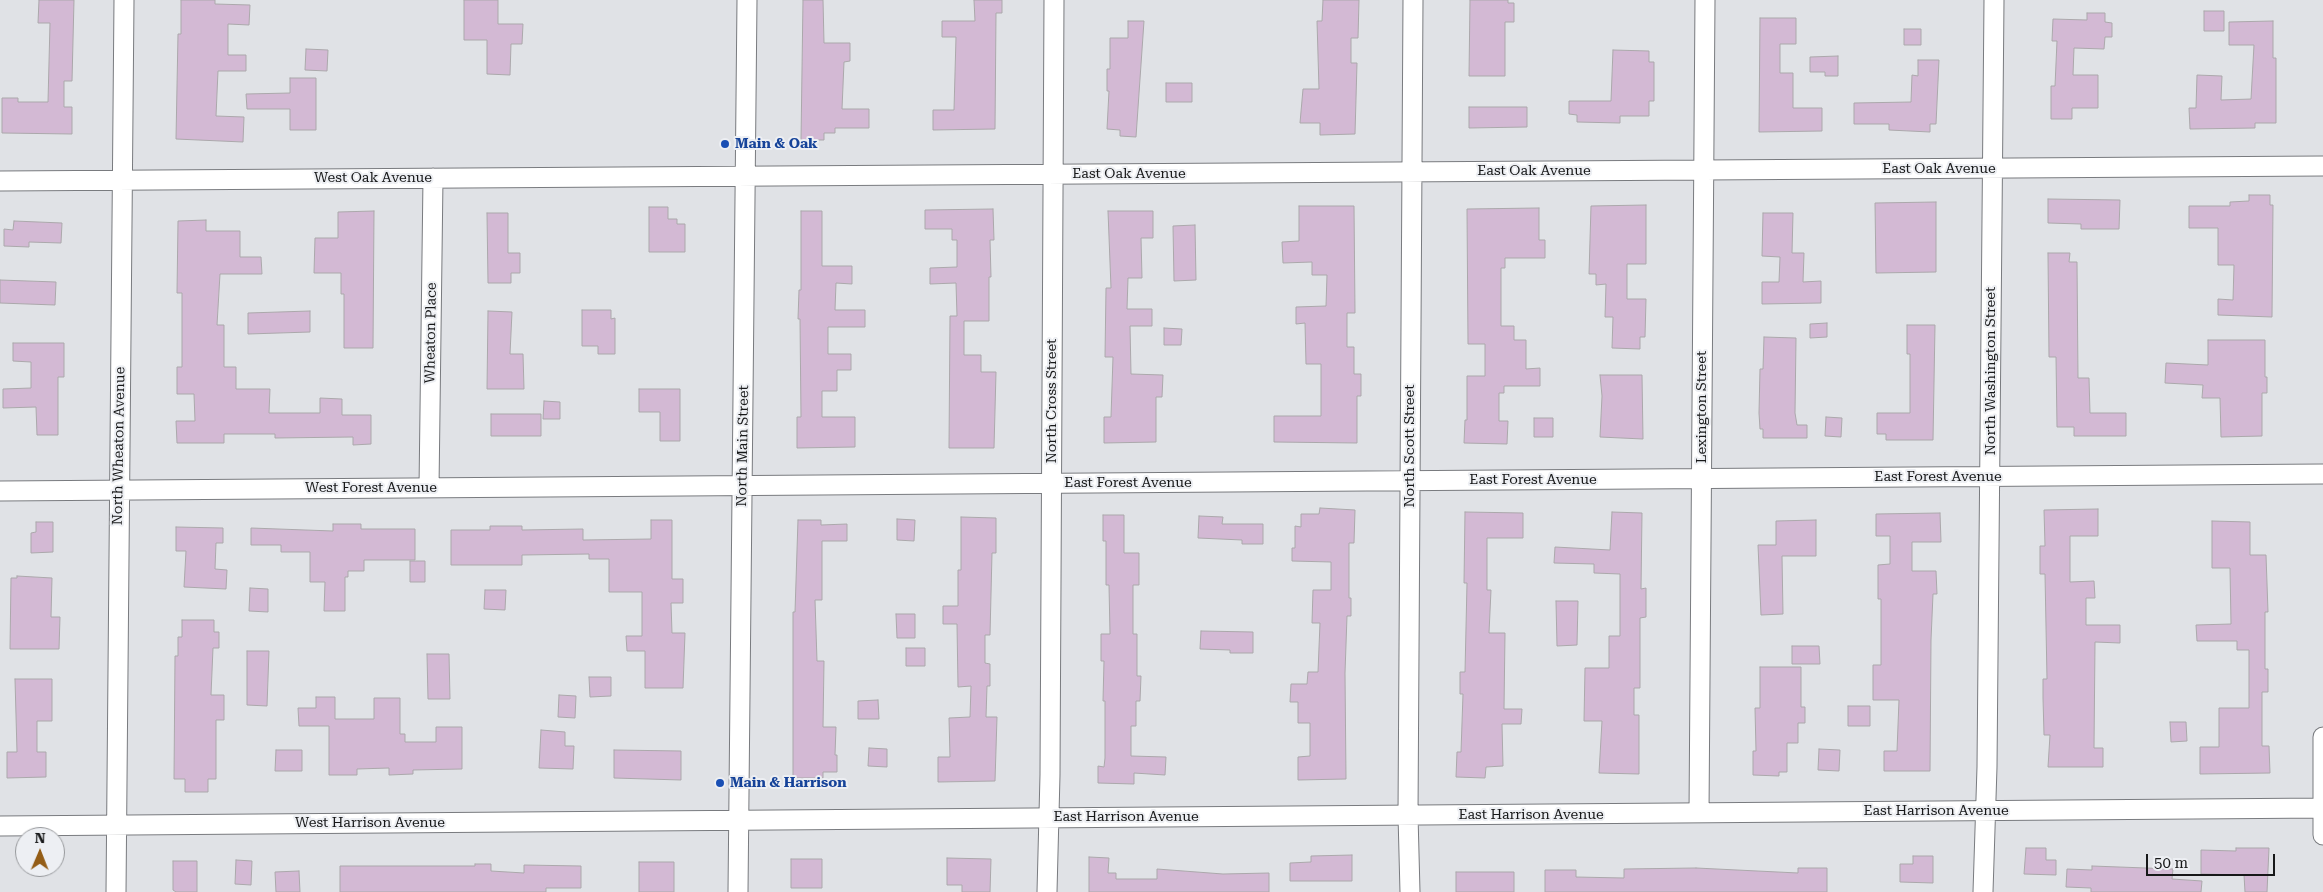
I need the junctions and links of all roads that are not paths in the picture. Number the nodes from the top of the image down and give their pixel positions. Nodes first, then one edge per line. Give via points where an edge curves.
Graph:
1 (124, 0) edge
2 (748, 0) edge
3 (1054, 0) edge
4 (1414, 0) edge
5 (1705, 0) edge
6 (1994, 0) edge
7 (2323, 166) edge
8 (1992, 168) junction
9 (1703, 170) junction
10 (1412, 172) junction
11 (1053, 174) junction
12 (746, 176) junction
13 (433, 178) junction
14 (122, 180) junction
15 (0, 181) edge
16 (2323, 474) edge
17 (1990, 476) junction
18 (1701, 479) junction
19 (1410, 481) junction
20 (1052, 483) junction
21 (743, 486) junction
22 (429, 488) junction
23 (119, 490) junction
24 (0, 491) edge
25 (2323, 737) edge
26 (2323, 808) edge
27 (1986, 811) junction
28 (1699, 813) junction
29 (1408, 816) junction
30 (1049, 818) junction
31 (739, 821) junction
32 (116, 825) junction
33 (0, 826) edge
34 (2323, 835) edge
35 (116, 892) edge
36 (738, 892) edge
37 (1047, 892) edge
38 (1410, 892) edge
39 (1983, 892) edge

1 - 14 street, North Wheaton Avenue
2 - 12 street, North Main Street
3 - 11 street, North Cross Street
4 - 10 street, North Scott Street
5 - 9 street, Lexington Street
6 - 8 street, North Washington Street
7 - 8 street, East Oak Avenue
8 - 9 street, East Oak Avenue
8 - 17 street, North Washington Street
9 - 10 street, East Oak Avenue
9 - 18 street, Lexington Street
10 - 11 street, East Oak Avenue
10 - 19 street, North Scott Street
11 - 12 street, East Oak Avenue
11 - 20 street, North Cross Street
12 - 13 street, West Oak Avenue
12 - 21 street, North Main Street
13 - 14 street, West Oak Avenue
13 - 22 street, Wheaton Place
14 - 15 street, West Oak Avenue
14 - 23 street, North Wheaton Avenue
16 - 17 street, East Forest Avenue
17 - 18 street, East Forest Avenue
17 - 27 street, North Washington Street
18 - 19 street, East Forest Avenue
18 - 28 street, Lexington Street
19 - 20 street, East Forest Avenue
19 - 29 street, North Scott Street
20 - 21 street, East Forest Avenue
20 - 30 street, North Cross Street
21 - 22 street, West Forest Avenue
21 - 31 street, North Main Street
22 - 23 street, West Forest Avenue
23 - 24 street, West Forest Avenue
23 - 32 street, North Wheaton Avenue
25 - 26 street
26 - 27 street, East Harrison Avenue
26 - 34 street
27 - 28 street, East Harrison Avenue
27 - 39 street, North Washington Street
28 - 29 street, East Harrison Avenue
29 - 30 street, East Harrison Avenue
29 - 38 street, North Scott Street
30 - 31 street, East Harrison Avenue
30 - 37 street, North Cross Street
31 - 32 street, West Harrison Avenue
31 - 36 street, North Main Street
32 - 33 street, West Harrison Avenue
32 - 35 street, North Wheaton Avenue

